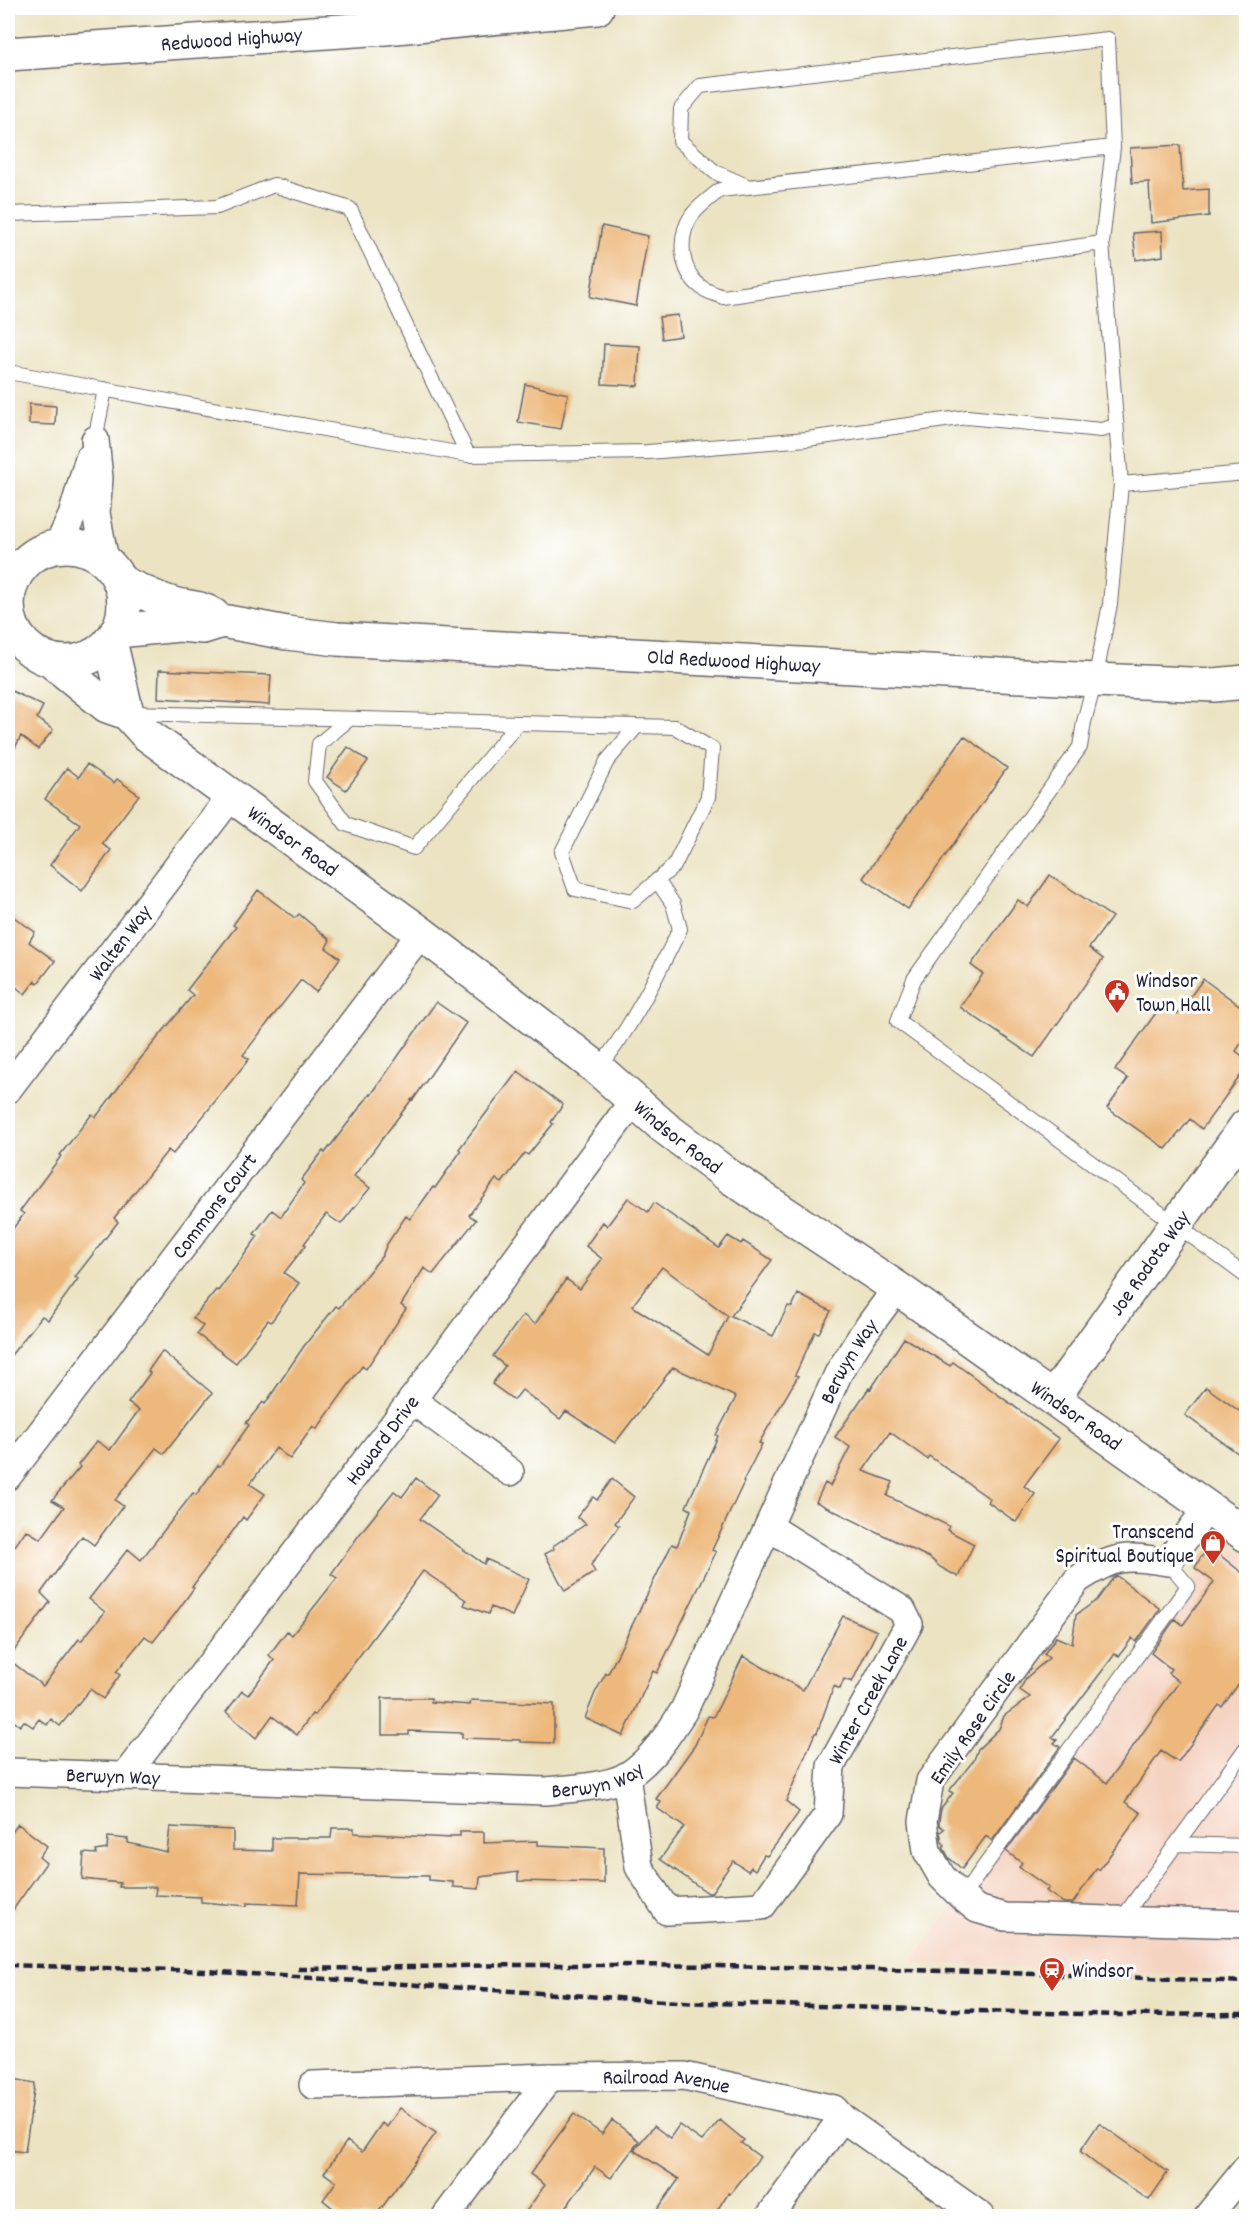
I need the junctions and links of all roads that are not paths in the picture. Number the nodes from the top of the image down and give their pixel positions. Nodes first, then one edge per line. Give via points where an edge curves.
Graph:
1 (597, 8) edge
2 (8, 54) edge
3 (1113, 147) junction
4 (749, 187) junction
5 (8, 214) edge
6 (1102, 243) junction
7 (8, 372) edge
8 (105, 389) junction
9 (1116, 426) junction
10 (95, 440) junction
11 (468, 456) junction
12 (1246, 473) edge
13 (1121, 484) junction
14 (57, 548) junction
15 (16, 565) edge
16 (112, 571) junction
17 (222, 621) junction
18 (11, 629) edge
19 (114, 636) junction
20 (50, 660) junction
21 (1095, 680) junction
22 (1246, 682) edge
23 (127, 712) junction
24 (348, 720) junction
25 (518, 723) junction
26 (637, 726) junction
27 (232, 795) junction
28 (657, 880) junction
29 (421, 933) junction
30 (598, 1069) junction
31 (8, 1089) edge
32 (634, 1100) junction
33 (1246, 1126) edge
34 (1176, 1225) junction
35 (1246, 1276) edge
36 (897, 1288) junction
37 (1053, 1398) junction
38 (412, 1401) junction
39 (510, 1472) dead end
40 (8, 1476) edge
41 (1207, 1508) junction
42 (770, 1527) junction
43 (1246, 1535) edge
44 (1168, 1562) junction
45 (1246, 1748) edge
46 (8, 1772) edge
47 (124, 1776) junction
48 (626, 1776) junction
49 (1176, 1844) junction
50 (1246, 1846) edge
51 (962, 1897) junction
52 (1121, 1920) junction
53 (1246, 1924) edge
54 (550, 2077) junction
55 (313, 2085) dead end
56 (842, 2118) junction
57 (1246, 2169) edge
58 (446, 2217) edge
59 (770, 2217) edge
60 (981, 2217) edge
61 (1208, 2217) edge

1 - 2 main road, Redwood Highway via 385,28
3 - 4 lane
3 - 4 lane via 1108,39 700,86 681,109 680,141 716,172
3 - 6 lane
4 - 6 lane via 720,190 702,203 685,233 683,255 688,274 703,288 723,297
5 - 11 lane via 217,207 274,185 350,209
6 - 9 lane
7 - 8 lane
8 - 10 lane
8 - 11 lane
9 - 11 lane via 1101,430 967,417 807,439 648,452
9 - 13 lane
10 - 14 street via 72,516
10 - 16 street via 99,478 96,513
12 - 13 lane
13 - 21 lane via 1110,604
14 - 15 main road via 36,553
14 - 16 main road via 89,550
15 - 18 main road via 8,595
16 - 17 main road, Old Redwood Highway via 164,600 203,608
16 - 19 main road via 123,597 123,615
17 - 19 main road, Old Redwood Highway via 203,627 179,625
17 - 21 main road, Old Redwood Highway via 337,639
18 - 20 main road via 35,654
19 - 20 main road via 83,660
19 - 23 main road, Windsor Road
20 - 23 main road, Windsor Road via 106,706
21 - 22 main road, Old Redwood Highway via 1214,685
21 - 34 lane via 1080,747 914,979 898,1021
23 - 24 lane
23 - 27 main road, Windsor Road via 146,734
24 - 25 lane
24 - 25 lane via 320,744 315,781 346,824 414,848
25 - 26 lane
26 - 28 lane via 675,727 712,749 708,797 674,866
26 - 28 lane via 607,761 562,852 576,889 633,901
27 - 29 main road, Windsor Road
27 - 31 street, Walten Way
28 - 30 lane via 673,904 680,929 651,986
29 - 30 main road, Windsor Road
29 - 40 street, Commons Court
30 - 32 main road, Windsor Road
32 - 36 main road, Windsor Road via 729,1176
32 - 38 street, Howard Drive
33 - 34 main road, Joe Rodota Way
34 - 35 lane
34 - 37 main road, Joe Rodota Way
36 - 37 main road, Windsor Road
36 - 42 street, Berwyn Way via 839,1372
37 - 41 main road, Windsor Road
38 - 39 street
38 - 47 street, Howard Drive
41 - 43 main road, Windsor Road
41 - 44 street
42 - 48 street, Berwyn Way via 684,1710 661,1746
42 - 48 street, Winter Creek Lane via 902,1610 909,1624 831,1766 828,1814 762,1906 667,1911 639,1867
44 - 51 lane via 1188,1586
44 - 51 street, Emily Rose Circle via 1131,1556 1102,1563 1077,1580 930,1781 923,1821 927,1851 942,1877
45 - 49 lane
46 - 47 street, Berwyn Way
47 - 48 street, Berwyn Way via 545,1791 591,1786
49 - 50 lane
49 - 52 lane
51 - 52 street, Emily Rose Circle via 977,1910 1005,1917
52 - 53 street, Emily Rose Circle
54 - 55 street, Railroad Avenue
54 - 56 street, Railroad Avenue via 684,2076 834,2109
54 - 58 street
56 - 59 street
56 - 60 street, Railroad Avenue
57 - 61 street

